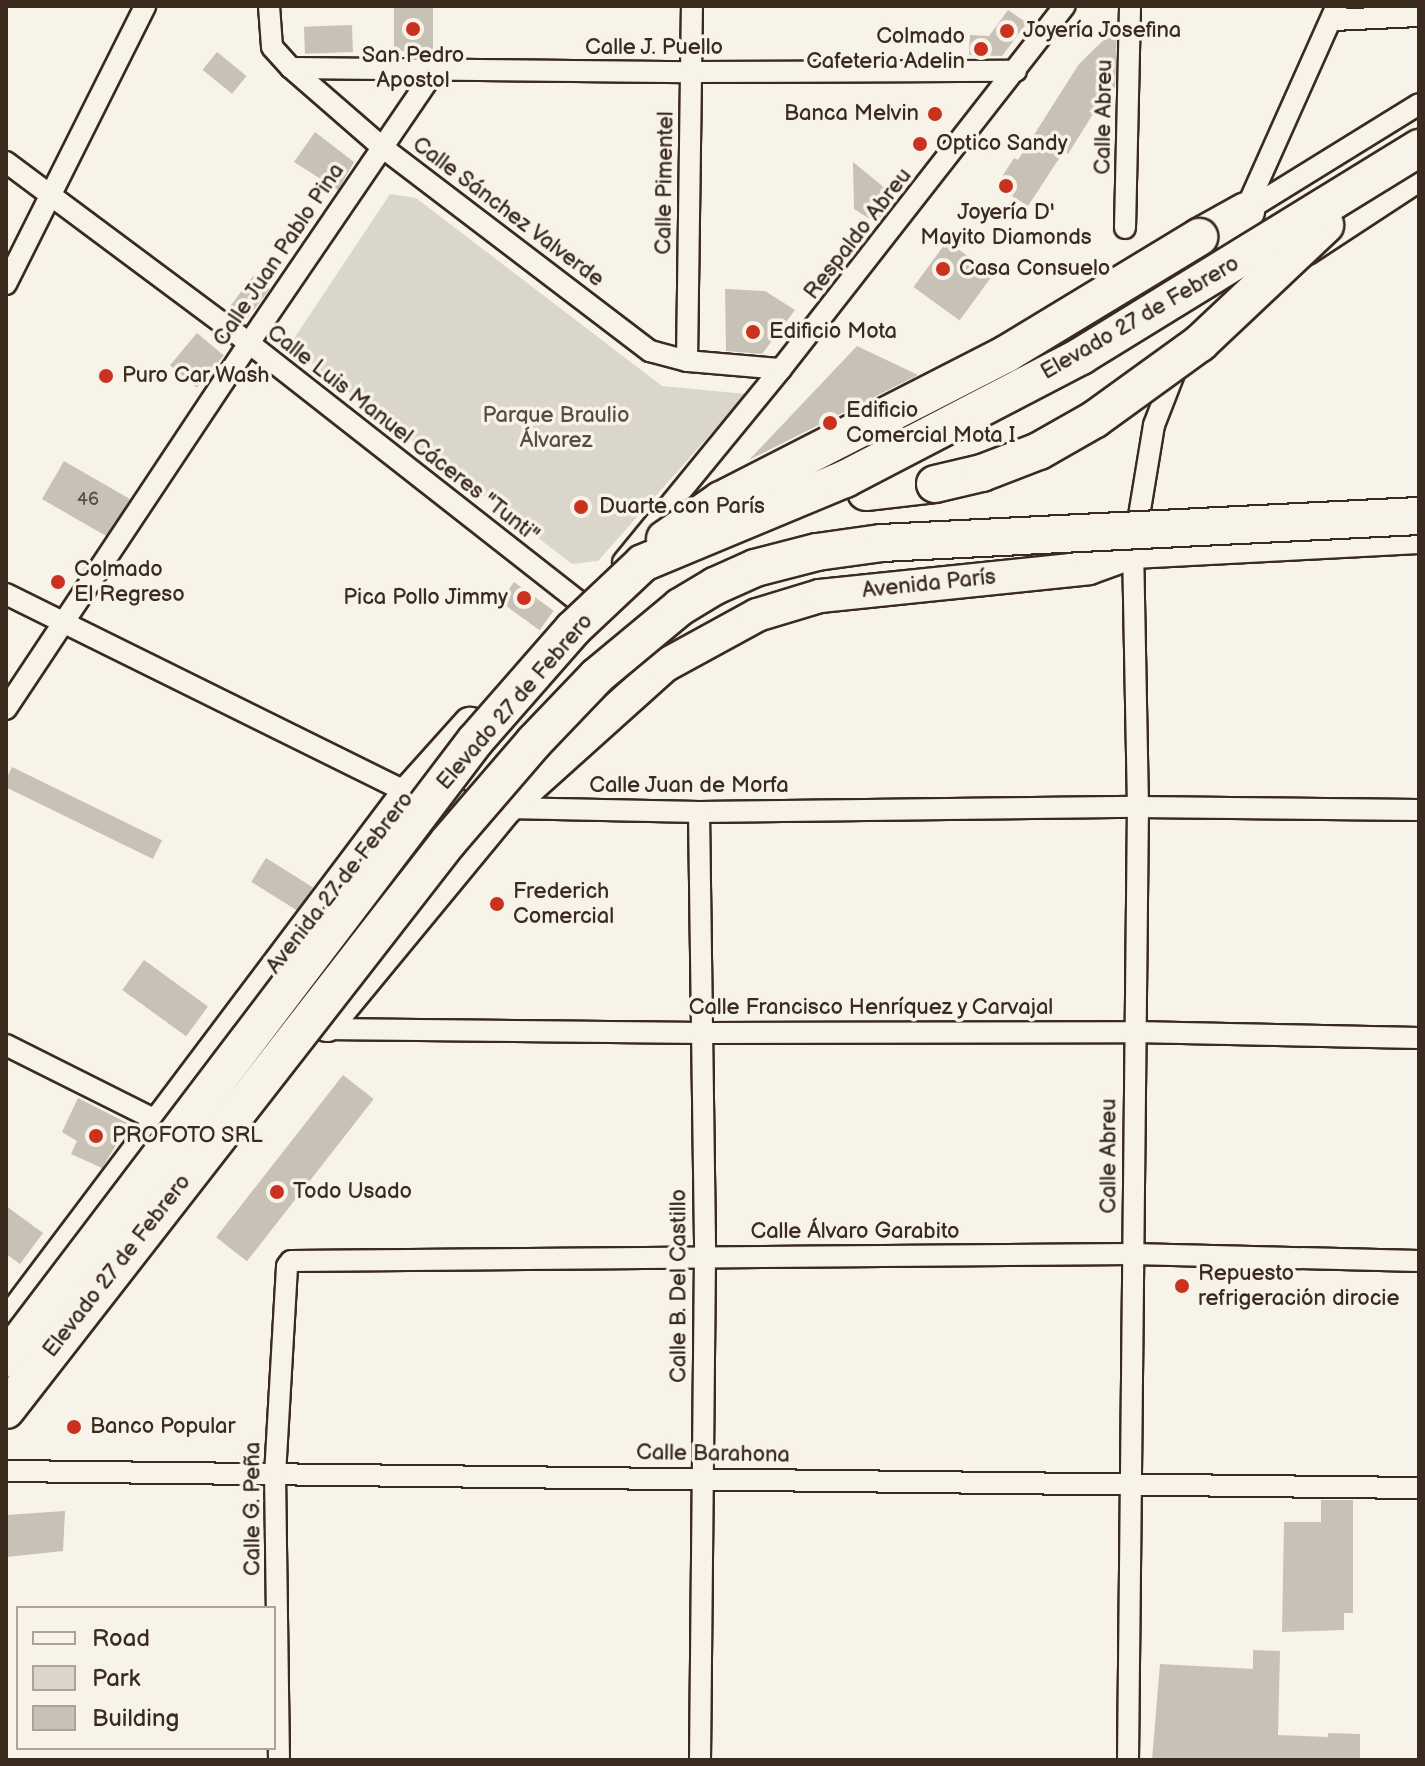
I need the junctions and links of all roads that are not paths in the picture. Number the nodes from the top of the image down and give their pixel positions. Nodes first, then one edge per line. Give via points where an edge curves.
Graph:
1 (145, 6) edge
2 (269, 6) edge
3 (692, 6) edge
4 (1065, 6) edge
5 (1130, 6) edge
6 (1335, 13) edge
7 (1419, 16) edge
8 (291, 68) junction
9 (436, 69) junction
10 (1016, 71) junction
11 (691, 72) junction
12 (1419, 104) edge
13 (382, 147) junction
14 (1419, 148) edge
15 (6, 162) edge
16 (1419, 174) edge
17 (1373, 180) junction
18 (49, 193) junction
19 (1246, 211) junction
20 (1125, 228) dead end
21 (6, 284) edge
22 (1198, 317) junction
23 (249, 343) junction
24 (687, 361) junction
25 (781, 369) junction
26 (866, 492) junction
27 (1419, 516) edge
28 (1419, 537) edge
29 (1133, 552) junction
30 (633, 562) junction
31 (6, 594) edge
32 (578, 601) junction
33 (63, 621) junction
34 (6, 709) edge
35 (408, 793) junction
36 (1138, 807) junction
37 (506, 808) junction
38 (1419, 810) edge
39 (699, 812) junction
40 (448, 842) junction
41 (324, 1029) junction
42 (1134, 1032) junction
43 (704, 1033) junction
44 (1419, 1038) edge
45 (6, 1045) edge
46 (158, 1121) junction
47 (1132, 1254) junction
48 (705, 1257) junction
49 (291, 1261) joint
50 (1419, 1261) edge
51 (6, 1327) edge
52 (6, 1359) edge
53 (6, 1410) edge
54 (6, 1428) edge
55 (6, 1471) edge
56 (275, 1475) junction
57 (701, 1477) junction
58 (1130, 1486) junction
59 (1419, 1488) edge
60 (279, 1760) edge
61 (700, 1760) edge
62 (1128, 1760) edge

1 - 18 street
2 - 8 street, Calle Sánchez Valverde via 272,47
3 - 11 street, Calle Pimentel
4 - 10 street, Respaldo Abreu
5 - 20 street, Calle Abreu
6 - 7 street
6 - 19 street, Calle Abreu
8 - 9 street, Calle J. Puello
8 - 13 street, Calle Sánchez Valverde
9 - 11 street, Calle J. Puello
9 - 13 street, Calle Juan Pablo Pina
10 - 11 street, Calle J. Puello
10 - 25 street, Respaldo Abreu
11 - 24 street, Calle Pimentel
12 - 19 street
13 - 23 street, Calle Juan Pablo Pina
13 - 24 street, Calle Sánchez Valverde via 650,351
14 - 17 highway, Elevado 27 de Febrero, bridge
15 - 18 street, Calle Luis Manuel Cáceres "Tunti"
16 - 22 main road, Avenida 27 de Febrero
17 - 26 highway, bridge via 1236,311 1108,410 1039,451 982,473
17 - 30 highway, Elevado 27 de Febrero, bridge via 1039,378 845,479
18 - 21 street
18 - 23 street, Calle Luis Manuel Cáceres "Tunti"
19 - 22 street, Calle Abreu
19 - 30 highway, bridge via 1006,354 721,500
22 - 26 main road, Avenida 27 de Febrero via 1026,426
22 - 29 street, Calle Abreu via 1154,425
23 - 32 street, Calle Luis Manuel Cáceres "Tunti"
23 - 33 street, Calle Juan Pablo Pina
24 - 25 street, Calle Sánchez Valverde
25 - 30 street, Respaldo Abreu
26 - 30 main road, Avenida 27 de Febrero via 807,497 730,514 687,530
27 - 40 highway, Elevado 27 de Febrero, bridge via 882,543 755,568 680,607 628,648 534,742
28 - 29 main road, Avenida París
29 - 36 street, Calle Abreu
29 - 37 main road, Avenida París via 1089,568 820,596 757,615 664,666
29 - 40 highway, bridge via 1084,548 893,556 774,577 728,595 647,644 529,773
30 - 32 main road, Avenida 27 de Febrero
30 - 52 highway, Elevado 27 de Febrero, bridge via 475,741
31 - 33 street, Calle Juan de Morfa
32 - 35 main road, Avenida 27 de Febrero
33 - 34 street, Calle Juan Pablo Pina
33 - 35 street, Calle Juan de Morfa
35 - 37 street, Calle Juan de Morfa
35 - 46 main road, Avenida 27 de Febrero
36 - 38 street, Calle Juan de Morfa
36 - 39 street, Calle Juan de Morfa
36 - 42 street, Calle Abreu
37 - 39 street, Calle Juan de Morfa
37 - 41 main road
39 - 43 street, Calle B. Del Castillo
40 - 53 highway, Elevado 27 de Febrero, bridge
41 - 43 street, Calle Francisco Henríquez y Carvajal
41 - 54 main road
42 - 43 street, Calle Francisco Henríquez y Carvajal
42 - 44 street, Calle Francisco Henríquez y Carvajal
42 - 47 street, Calle Abreu
43 - 48 street, Calle B. Del Castillo
45 - 46 street
46 - 51 main road, Avenida 27 de Febrero
47 - 48 street, Calle Álvaro Garabito
47 - 50 street, Calle Álvaro Garabito
47 - 58 street, Calle Abreu
48 - 49 street, Calle Álvaro Garabito
48 - 57 street, Calle B. Del Castillo
49 - 56 street, Calle G. Peña
55 - 56 street, Calle Barahona
56 - 57 street, Calle Barahona
56 - 60 street, Calle G. Peña
57 - 58 street, Calle Barahona
57 - 61 street, Calle B. Del Castillo
58 - 59 street, Calle Barahona
58 - 62 street, Calle Abreu

